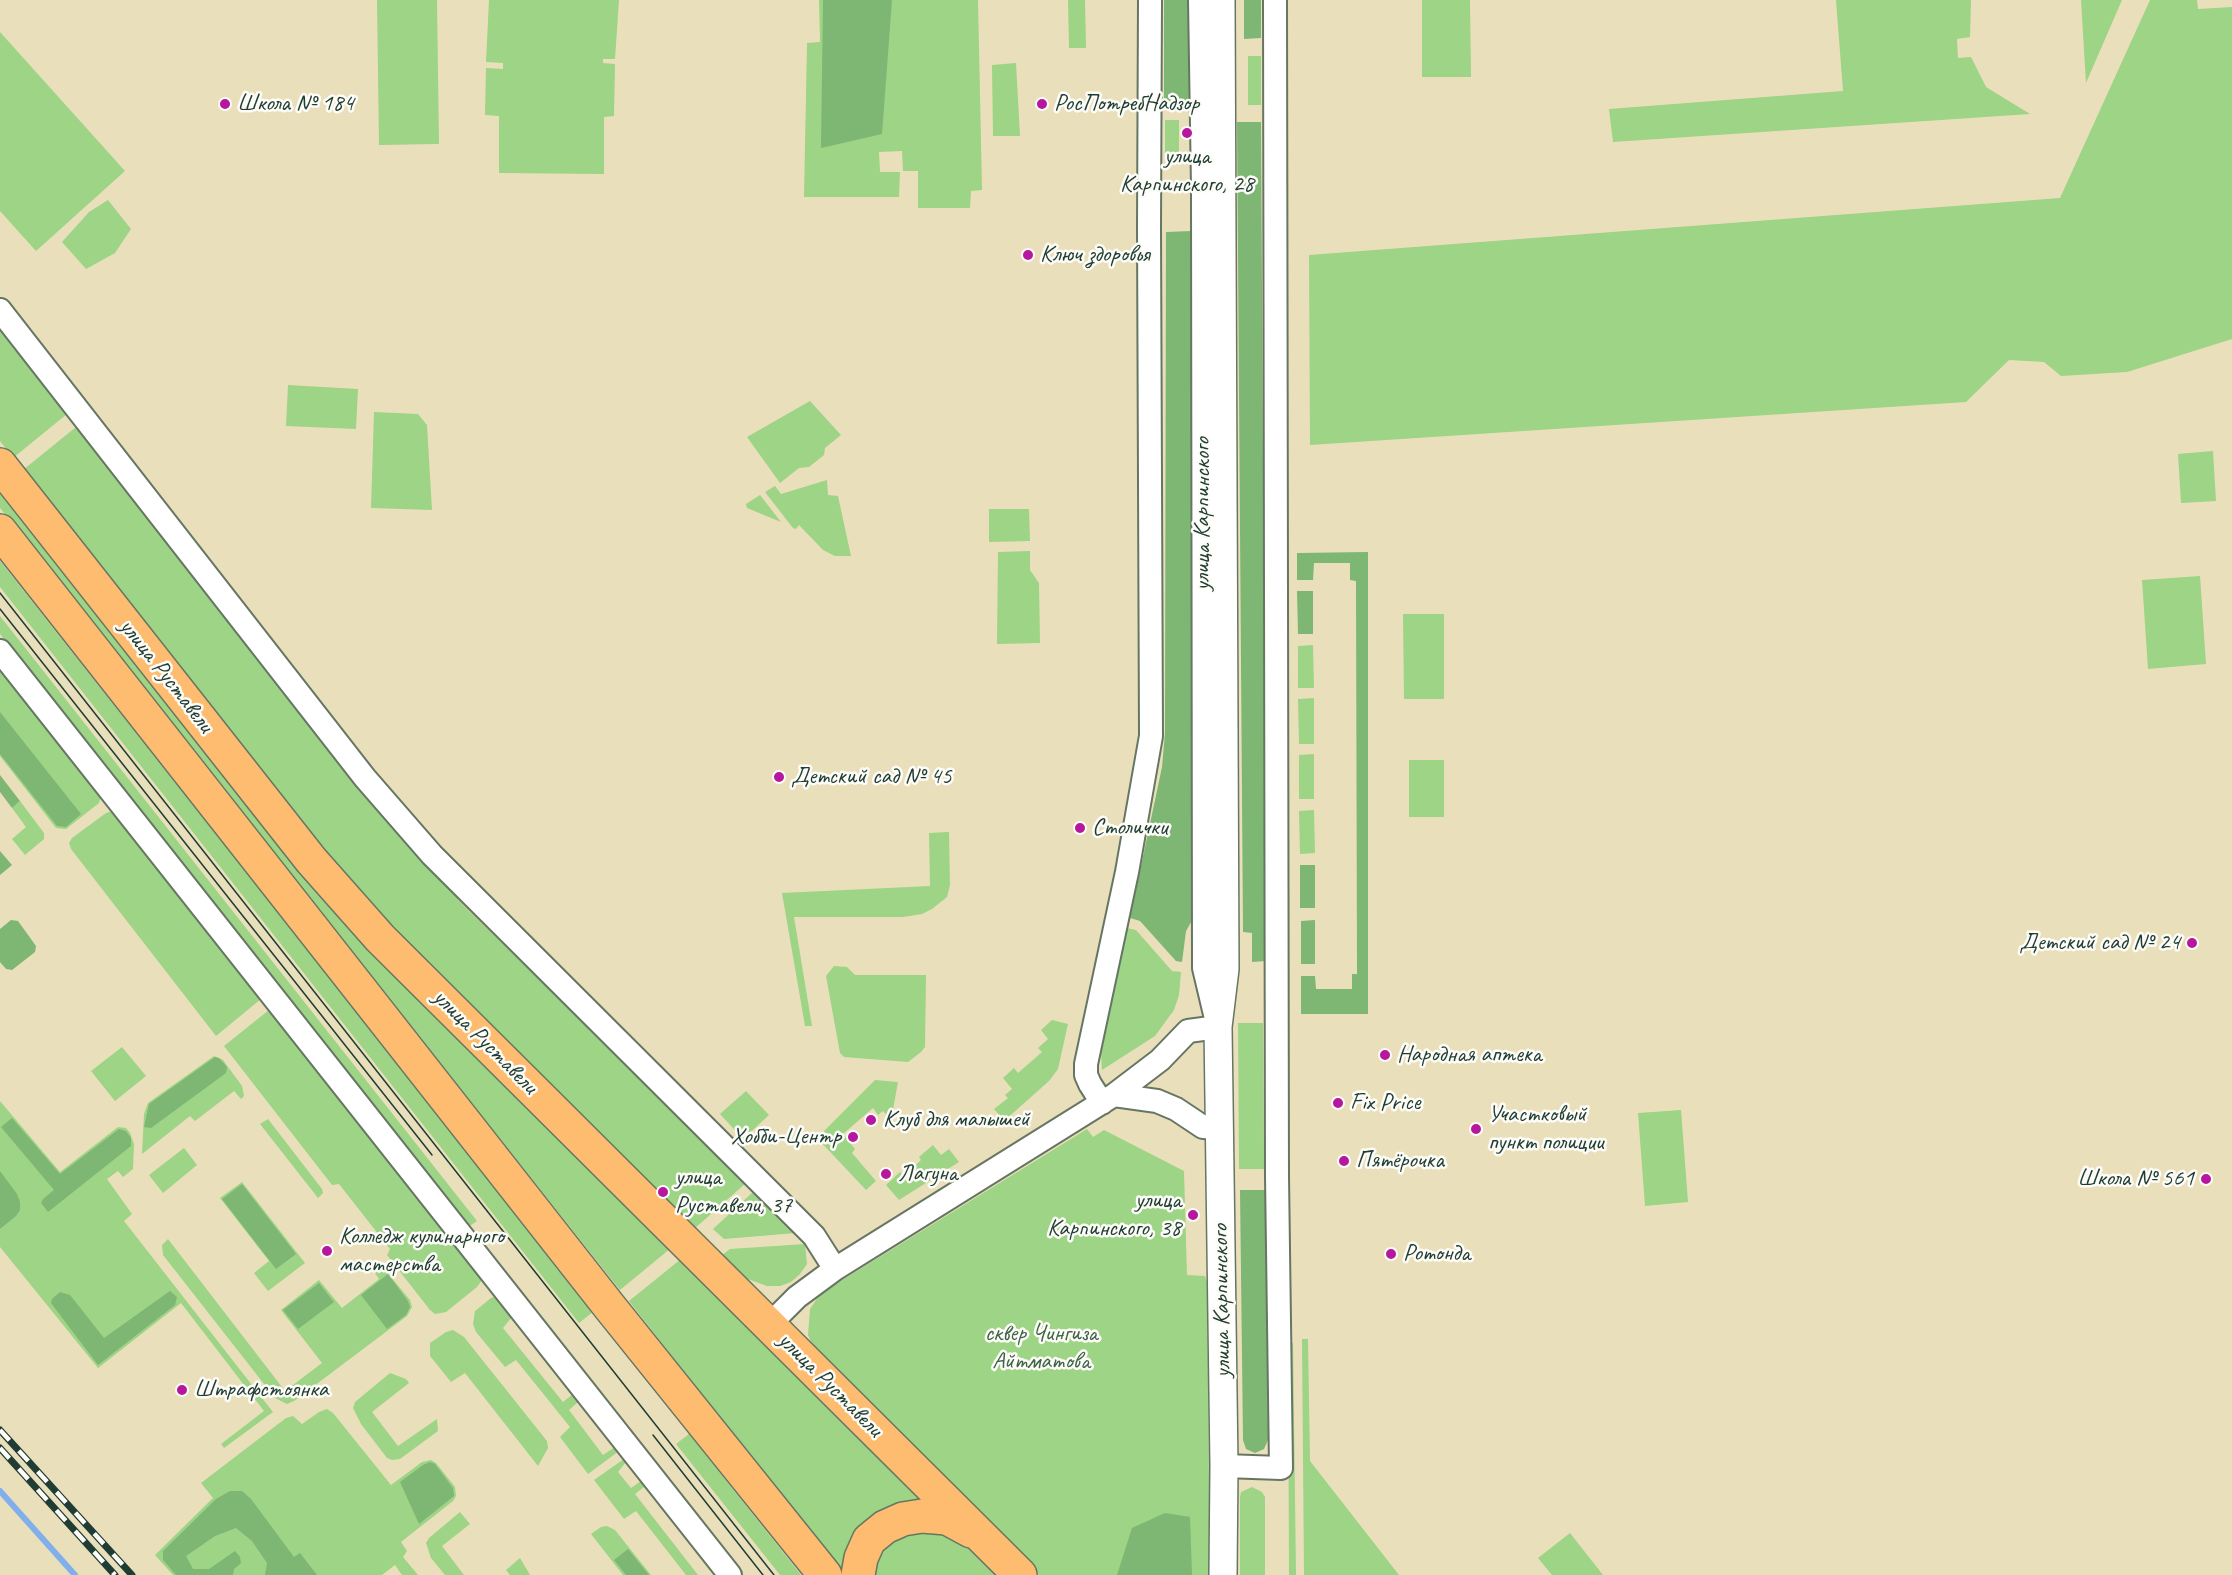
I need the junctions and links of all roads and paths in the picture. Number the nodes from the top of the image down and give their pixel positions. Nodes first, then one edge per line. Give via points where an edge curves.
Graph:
1 (1150, 0) edge
2 (1200, 0) edge
3 (1221, 0) edge
4 (1275, 0) edge
5 (0, 310) edge
6 (0, 465) edge
7 (0, 531) edge
8 (0, 651) edge
9 (1218, 1027) junction
10 (1108, 1099) junction
11 (1219, 1128) junction
12 (835, 1269) junction
13 (769, 1325) junction
14 (1224, 1466) junction
15 (984, 1537) junction
16 (730, 1575) edge
17 (825, 1575) edge
18 (858, 1575) edge
19 (1020, 1575) edge
20 (1223, 1575) edge

1 - 10 street via 1151,736 1086,1064 1090,1084
2 - 9 street, улица Карпинского via 1204,968
3 - 9 street, улица Карпинского via 1225,969
4 - 14 street via 1281,1468
5 - 12 street via 365,778 432,855 814,1236
6 - 13 main road, улица Руставели via 311,860 380,938
7 - 17 main road, улица Руставели
8 - 16 street
9 - 10 street via 1188,1031 1161,1060
9 - 11 street, улица Карпинского
10 - 11 street via 1157,1101 1203,1127
10 - 12 street
11 - 14 street, улица Карпинского
12 - 13 street
13 - 15 main road, улица Руставели
14 - 20 street, улица Карпинского
15 - 18 main road via 947,1518 922,1515 903,1519 869,1539
15 - 19 main road, улица Руставели

